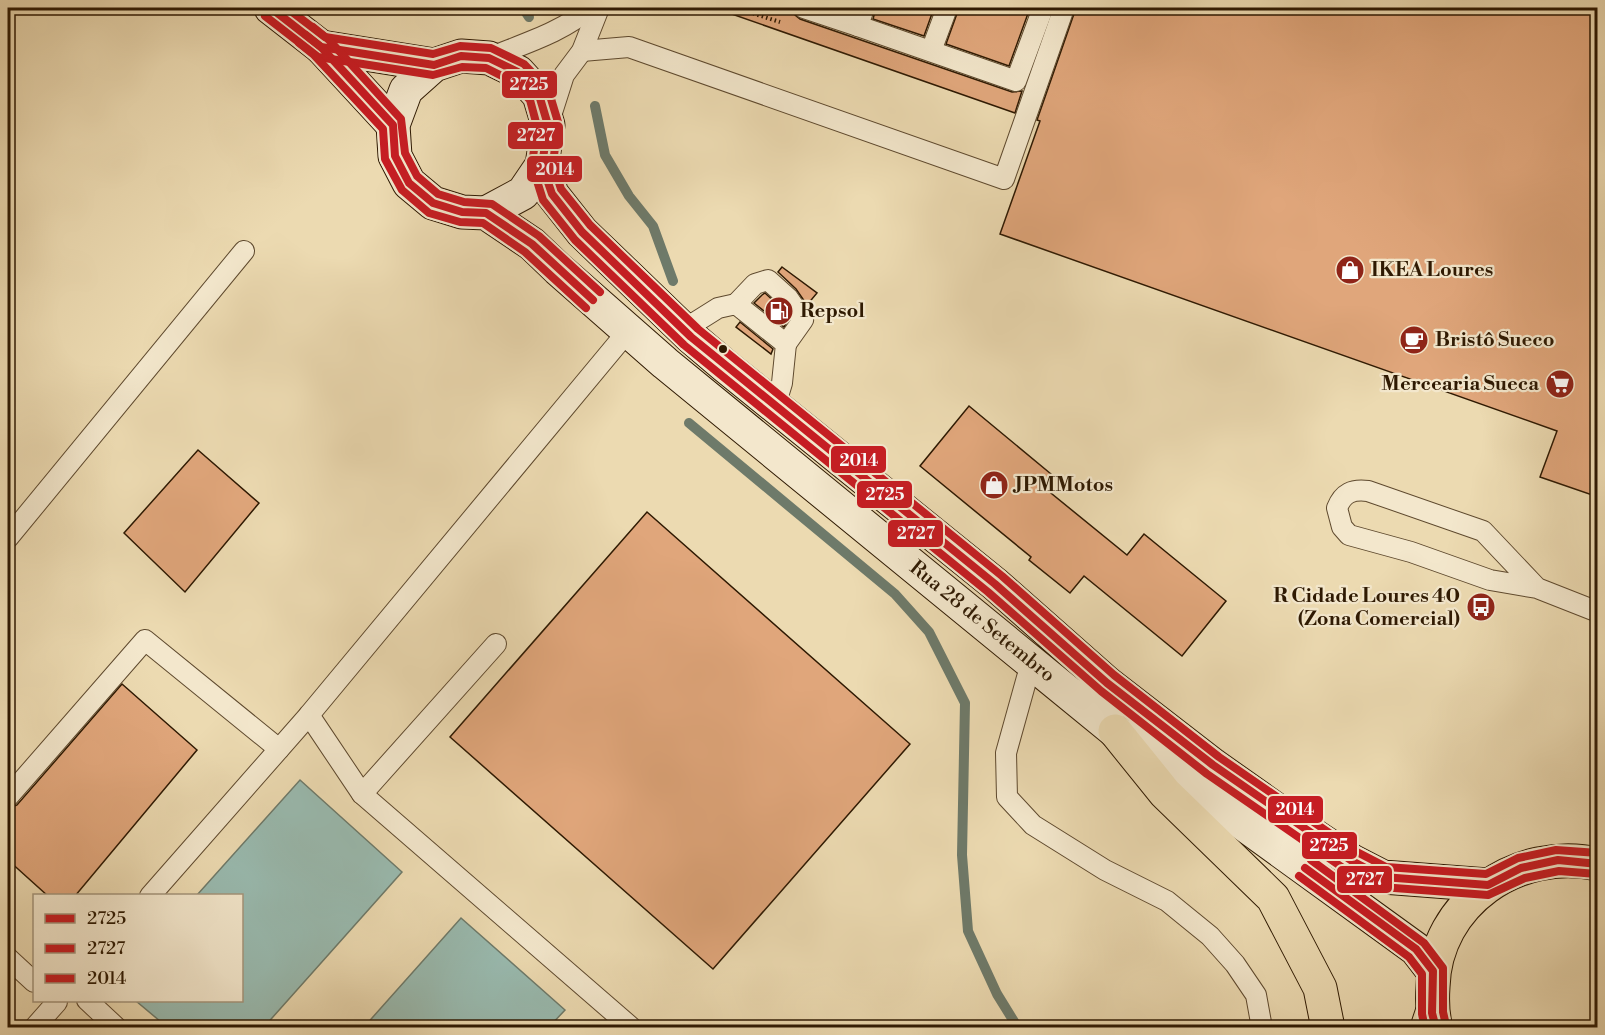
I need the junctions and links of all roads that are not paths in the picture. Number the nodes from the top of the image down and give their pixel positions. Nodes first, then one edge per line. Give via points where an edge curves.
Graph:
1 (271, 8) edge
2 (590, 8) edge
3 (599, 8) edge
4 (804, 8) edge
5 (947, 8) edge
6 (1043, 8) edge
7 (1064, 8) edge
8 (861, 17) edge
9 (321, 47) junction
10 (582, 51) junction
11 (931, 51) junction
12 (489, 58) junction
13 (434, 65) junction
14 (393, 125) junction
15 (548, 125) junction
16 (542, 165) junction
17 (486, 213) junction
18 (244, 251) dead end
19 (736, 304) junction
20 (683, 330) junction
21 (628, 331) junction
22 (786, 344) junction
23 (775, 406) junction
24 (8, 538) edge
25 (1537, 588) junction
26 (1598, 612) edge
27 (496, 644) dead end
28 (1031, 663) junction
29 (309, 715) junction
30 (1115, 731) junction
31 (279, 749) junction
32 (362, 794) junction
33 (8, 797) edge
34 (1598, 864) edge
35 (1488, 885) junction
36 (152, 894) edge
37 (8, 958) edge
38 (1433, 971) junction
39 (33, 981) edge
40 (56, 1002) edge
41 (89, 1002) edge
42 (1432, 1023) edge
43 (34, 1028) edge
44 (117, 1028) edge
45 (633, 1028) edge
46 (1262, 1028) edge
47 (1328, 1028) edge

1 - 9 main road, Rua 28 de Setembro
2 - 12 lane via 538,38
3 - 10 lane
4 - 8 lane
5 - 11 lane
6 - 11 lane via 1016,81
7 - 10 lane via 1004,178 629,47
8 - 11 lane
9 - 13 main road, Rua 28 de Setembro
9 - 14 main road, Rua 28 de Setembro
10 - 15 lane via 564,75
12 - 13 main road, Rua 28 de Setembro via 461,56
12 - 15 main road, Rua 28 de Setembro via 518,72 539,95
13 - 14 main road, Rua 28 de Setembro via 406,90
14 - 17 main road, Rua 28 de Setembro via 395,156 409,183 433,203 462,212
15 - 16 main road, Rua 28 de Setembro
16 - 17 main road, Rua 28 de Setembro via 523,193
16 - 20 main road, Rua 28 de Setembro via 552,194 582,232
17 - 21 main road, Rua 28 de Setembro via 532,244
18 - 24 lane
19 - 20 lane via 718,308
19 - 22 lane
19 - 22 lane via 755,284 768,280 788,298 803,320
20 - 23 main road, Rua 28 de Setembro
21 - 28 main road, Rua 28 de Setembro
21 - 29 lane
22 - 23 lane
23 - 35 main road, Rua 28 de Setembro via 995,584 1107,683 1292,821 1383,877
25 - 25 lane via 1483,531 1357,489 1341,499 1336,508 1348,535 1490,580
25 - 26 lane
27 - 32 lane
28 - 30 main road, Rua 28 de Setembro
28 - 46 lane via 1006,753 1007,797 1033,825 1105,870 1167,901 1210,936 1256,995
29 - 31 lane
29 - 32 lane
30 - 38 main road, Rua 28 de Setembro via 1416,949
30 - 47 main road via 1165,793 1273,898 1320,988
31 - 33 lane via 145,640
31 - 36 lane
32 - 45 lane
34 - 35 main road via 1558,860 1521,868
35 - 38 main road via 1462,908 1444,938
37 - 39 lane
38 - 42 main road
40 - 43 lane
41 - 44 lane

